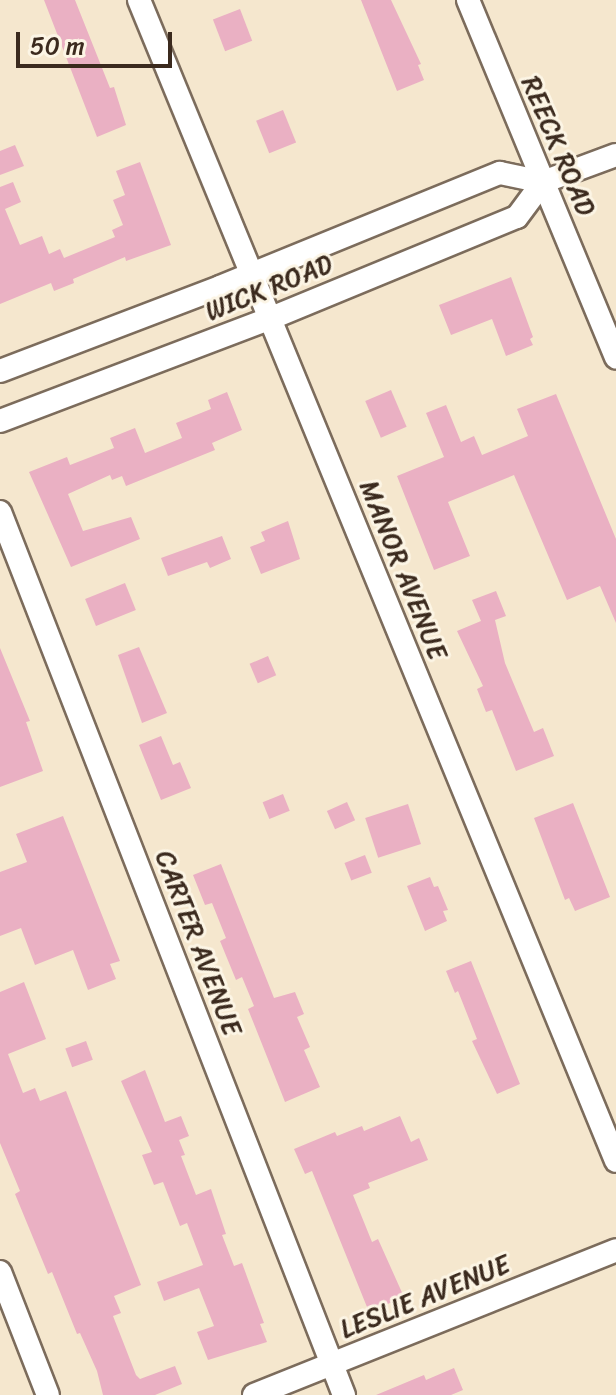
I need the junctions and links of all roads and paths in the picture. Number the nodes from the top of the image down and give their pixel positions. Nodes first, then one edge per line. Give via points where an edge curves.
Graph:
1 (139, 0) edge
2 (468, 0) edge
3 (616, 155) edge
4 (543, 182) junction
5 (250, 275) junction
6 (269, 319) junction
7 (616, 358) edge
8 (0, 371) edge
9 (0, 421) edge
10 (0, 512) edge
11 (616, 1161) edge
12 (616, 1250) edge
13 (0, 1272) edge
14 (333, 1365) junction
15 (48, 1395) edge
16 (254, 1395) edge
17 (344, 1395) edge

1 - 5 street, MANOR AVENUE
2 - 4 street, REECK ROAD
3 - 4 street
4 - 5 street, WICK ROAD via 500,173
4 - 6 street, WICK ROAD via 517,217
4 - 7 street, REECK ROAD
5 - 6 street, MANOR AVENUE
5 - 8 street, WICK ROAD
6 - 9 street, WICK ROAD
6 - 11 street, MANOR AVENUE
10 - 14 street, CARTER AVENUE
12 - 14 street, LESLIE AVENUE
13 - 15 street
14 - 16 street, LESLIE AVENUE
14 - 17 street, CARTER AVENUE

